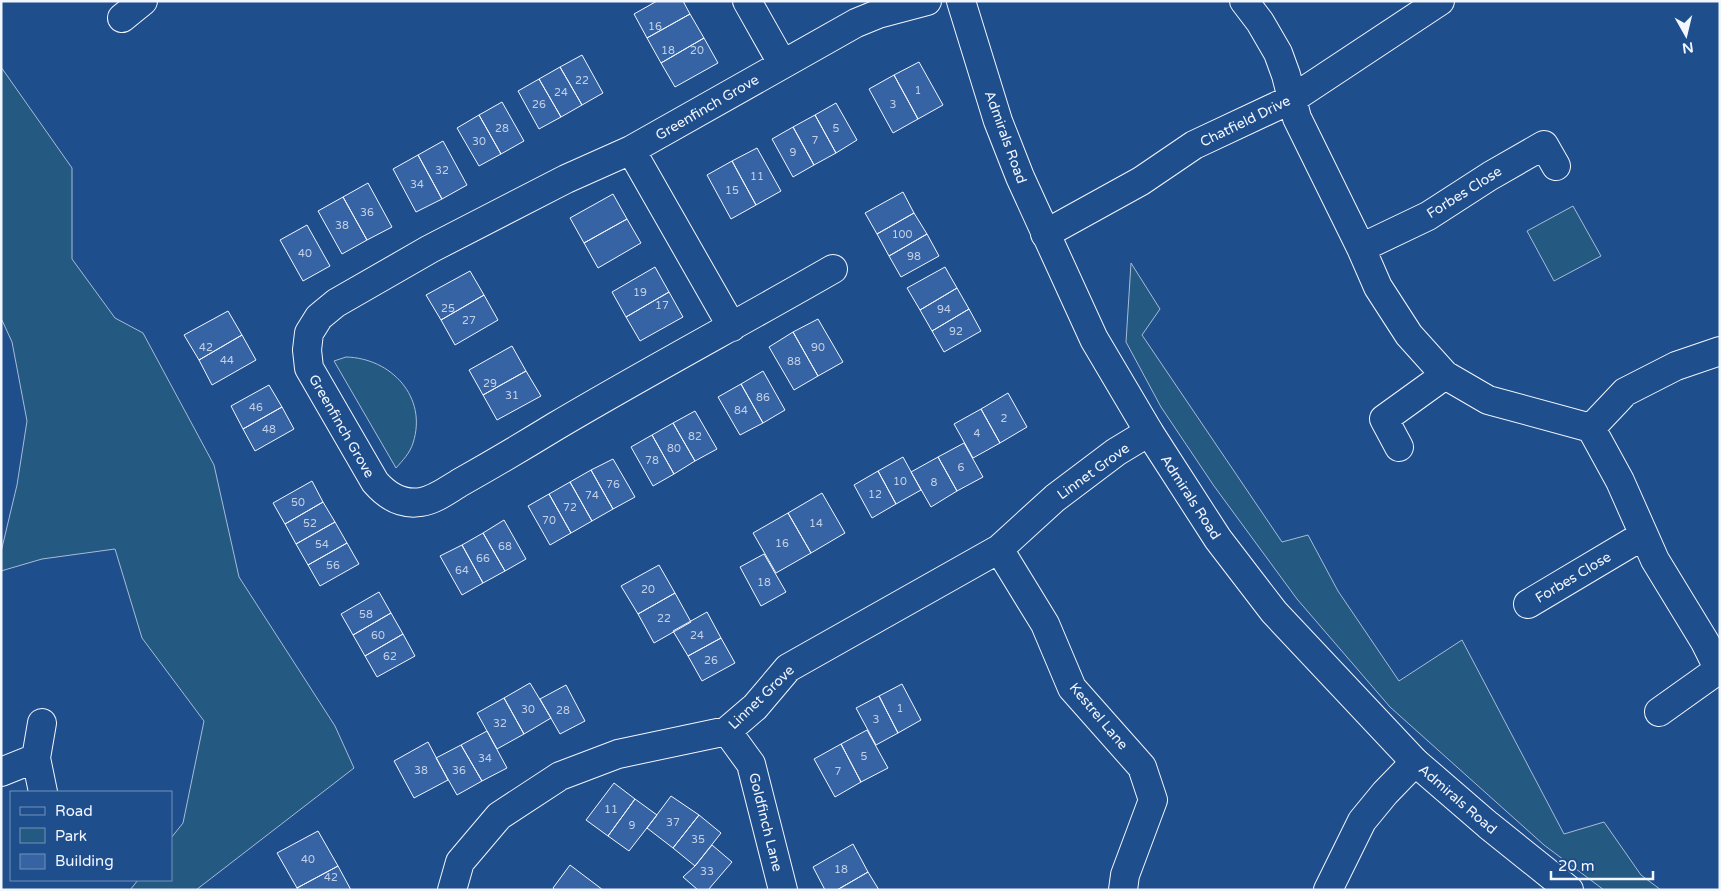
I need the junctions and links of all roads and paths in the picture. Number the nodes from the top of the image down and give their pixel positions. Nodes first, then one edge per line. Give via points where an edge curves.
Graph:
1 (144, 1) edge
2 (747, 1) edge
3 (927, 1) edge
4 (961, 1) edge
5 (1244, 1) edge
6 (1440, 1) edge
7 (122, 18) dead end
8 (782, 64) junction
9 (1292, 99) junction
10 (631, 150) junction
11 (1556, 166) dead end
12 (1045, 234) junction
13 (1361, 248) junction
14 (833, 269) dead end
15 (732, 327) junction
16 (1720, 350) edge
17 (1445, 375) junction
18 (1591, 428) junction
19 (1149, 432) junction
20 (1399, 447) dead end
21 (1644, 535) junction
22 (1000, 549) junction
23 (1528, 604) dead end
24 (1713, 637) edge
25 (1719, 671) edge
26 (1660, 712) dead end
27 (42, 724) dead end
28 (727, 731) junction
29 (36, 758) junction
30 (1415, 762) junction
31 (1, 772) edge
32 (43, 791) edge
33 (452, 890) edge
34 (783, 890) edge
35 (1124, 890) edge
36 (1328, 890) edge
37 (1569, 890) edge

1 - 7 street
2 - 8 street
3 - 8 street, Greenfinch Grove via 856,23
4 - 12 street, Admirals Road via 998,121
5 - 9 street via 1278,53
6 - 9 street, Chatfield Drive
8 - 10 street, Greenfinch Grove
9 - 12 street, Chatfield Drive via 1194,146 1140,181
9 - 13 street via 1297,118
10 - 15 street
10 - 15 street, Greenfinch Grove via 566,179 430,249 336,303 319,317 309,333 309,368 344,430 384,493 396,500 421,502
11 - 13 street, Forbes Close via 1544,145 1428,216
12 - 19 street, Admirals Road via 1094,338
13 - 17 street via 1378,287 1410,335
14 - 15 street, Greenfinch Grove
16 - 18 street via 1676,366 1625,392
17 - 18 street via 1488,400
17 - 20 street via 1384,419
18 - 21 street
19 - 22 street, Linnet Grove via 1116,452 1056,498
19 - 30 street, Admirals Road via 1218,539 1274,612
21 - 23 street, Forbes Close
21 - 24 street via 1655,560
22 - 28 street, Linnet Grove via 788,668 756,707
22 - 35 street, Kestrel Lane via 1045,624 1072,688 1142,767 1153,800 1125,875
24 - 25 street
25 - 26 street
27 - 29 street
28 - 33 street, Linnet Grove via 618,754 560,776 499,816 460,862
28 - 34 street, Goldfinch Lane via 751,764
29 - 31 street
29 - 32 street
30 - 36 street via 1362,820
30 - 37 street, Admirals Road

